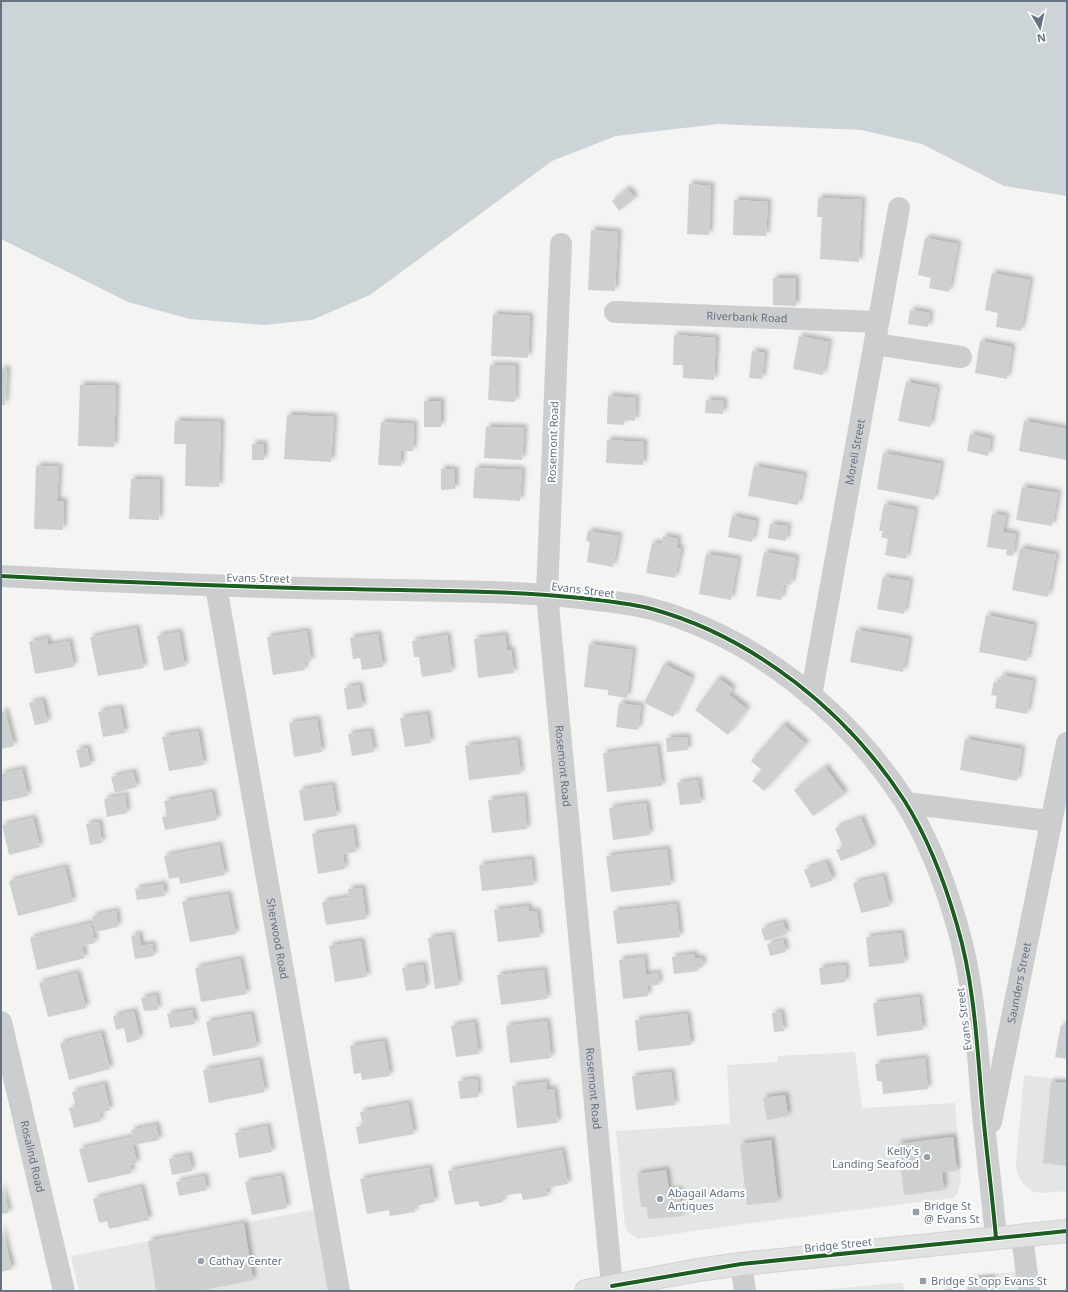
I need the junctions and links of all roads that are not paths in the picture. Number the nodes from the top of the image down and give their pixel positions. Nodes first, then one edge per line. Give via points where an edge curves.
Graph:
1 (899, 208) dead end
2 (561, 244) dead end
3 (615, 312) dead end
4 (878, 322) junction
5 (875, 344) junction
6 (961, 357) dead end
7 (1, 576) edge
8 (216, 586) junction
9 (547, 594) junction
10 (810, 696) junction
11 (1067, 743) edge
12 (906, 803) junction
13 (1050, 820) junction
14 (1, 1022) edge
15 (986, 1145) junction
16 (1067, 1231) edge
17 (1022, 1236) junction
18 (996, 1238) junction
19 (741, 1264) junction
20 (612, 1286) junction
21 (64, 1291) edge
22 (339, 1291) edge
23 (586, 1291) edge
24 (745, 1291) edge
25 (1029, 1291) edge

1 - 4 street, Morell Street
2 - 9 street, Rosemont Road
3 - 4 street, Riverbank Road
4 - 5 street, Morell Street
5 - 6 street
5 - 10 street, Morell Street
7 - 8 street, Evans Street
8 - 9 street, Evans Street
8 - 22 street, Sherwood Road
9 - 10 street, Evans Street via 652,609 702,627 774,666
9 - 20 street, Rosemont Road
10 - 12 street, Evans Street via 860,743 882,768
11 - 13 street, Saunders Street
12 - 13 street
12 - 15 street, Evans Street via 928,846 958,928 975,1026
13 - 15 street, Saunders Street
14 - 21 street, Rosalind Road
15 - 18 street, Evans Street
16 - 17 main road, Bridge Street
17 - 18 main road, Bridge Street
17 - 25 street
18 - 19 main road, Bridge Street
19 - 20 main road, Bridge Street
19 - 24 street
20 - 23 main road, Bridge Street

